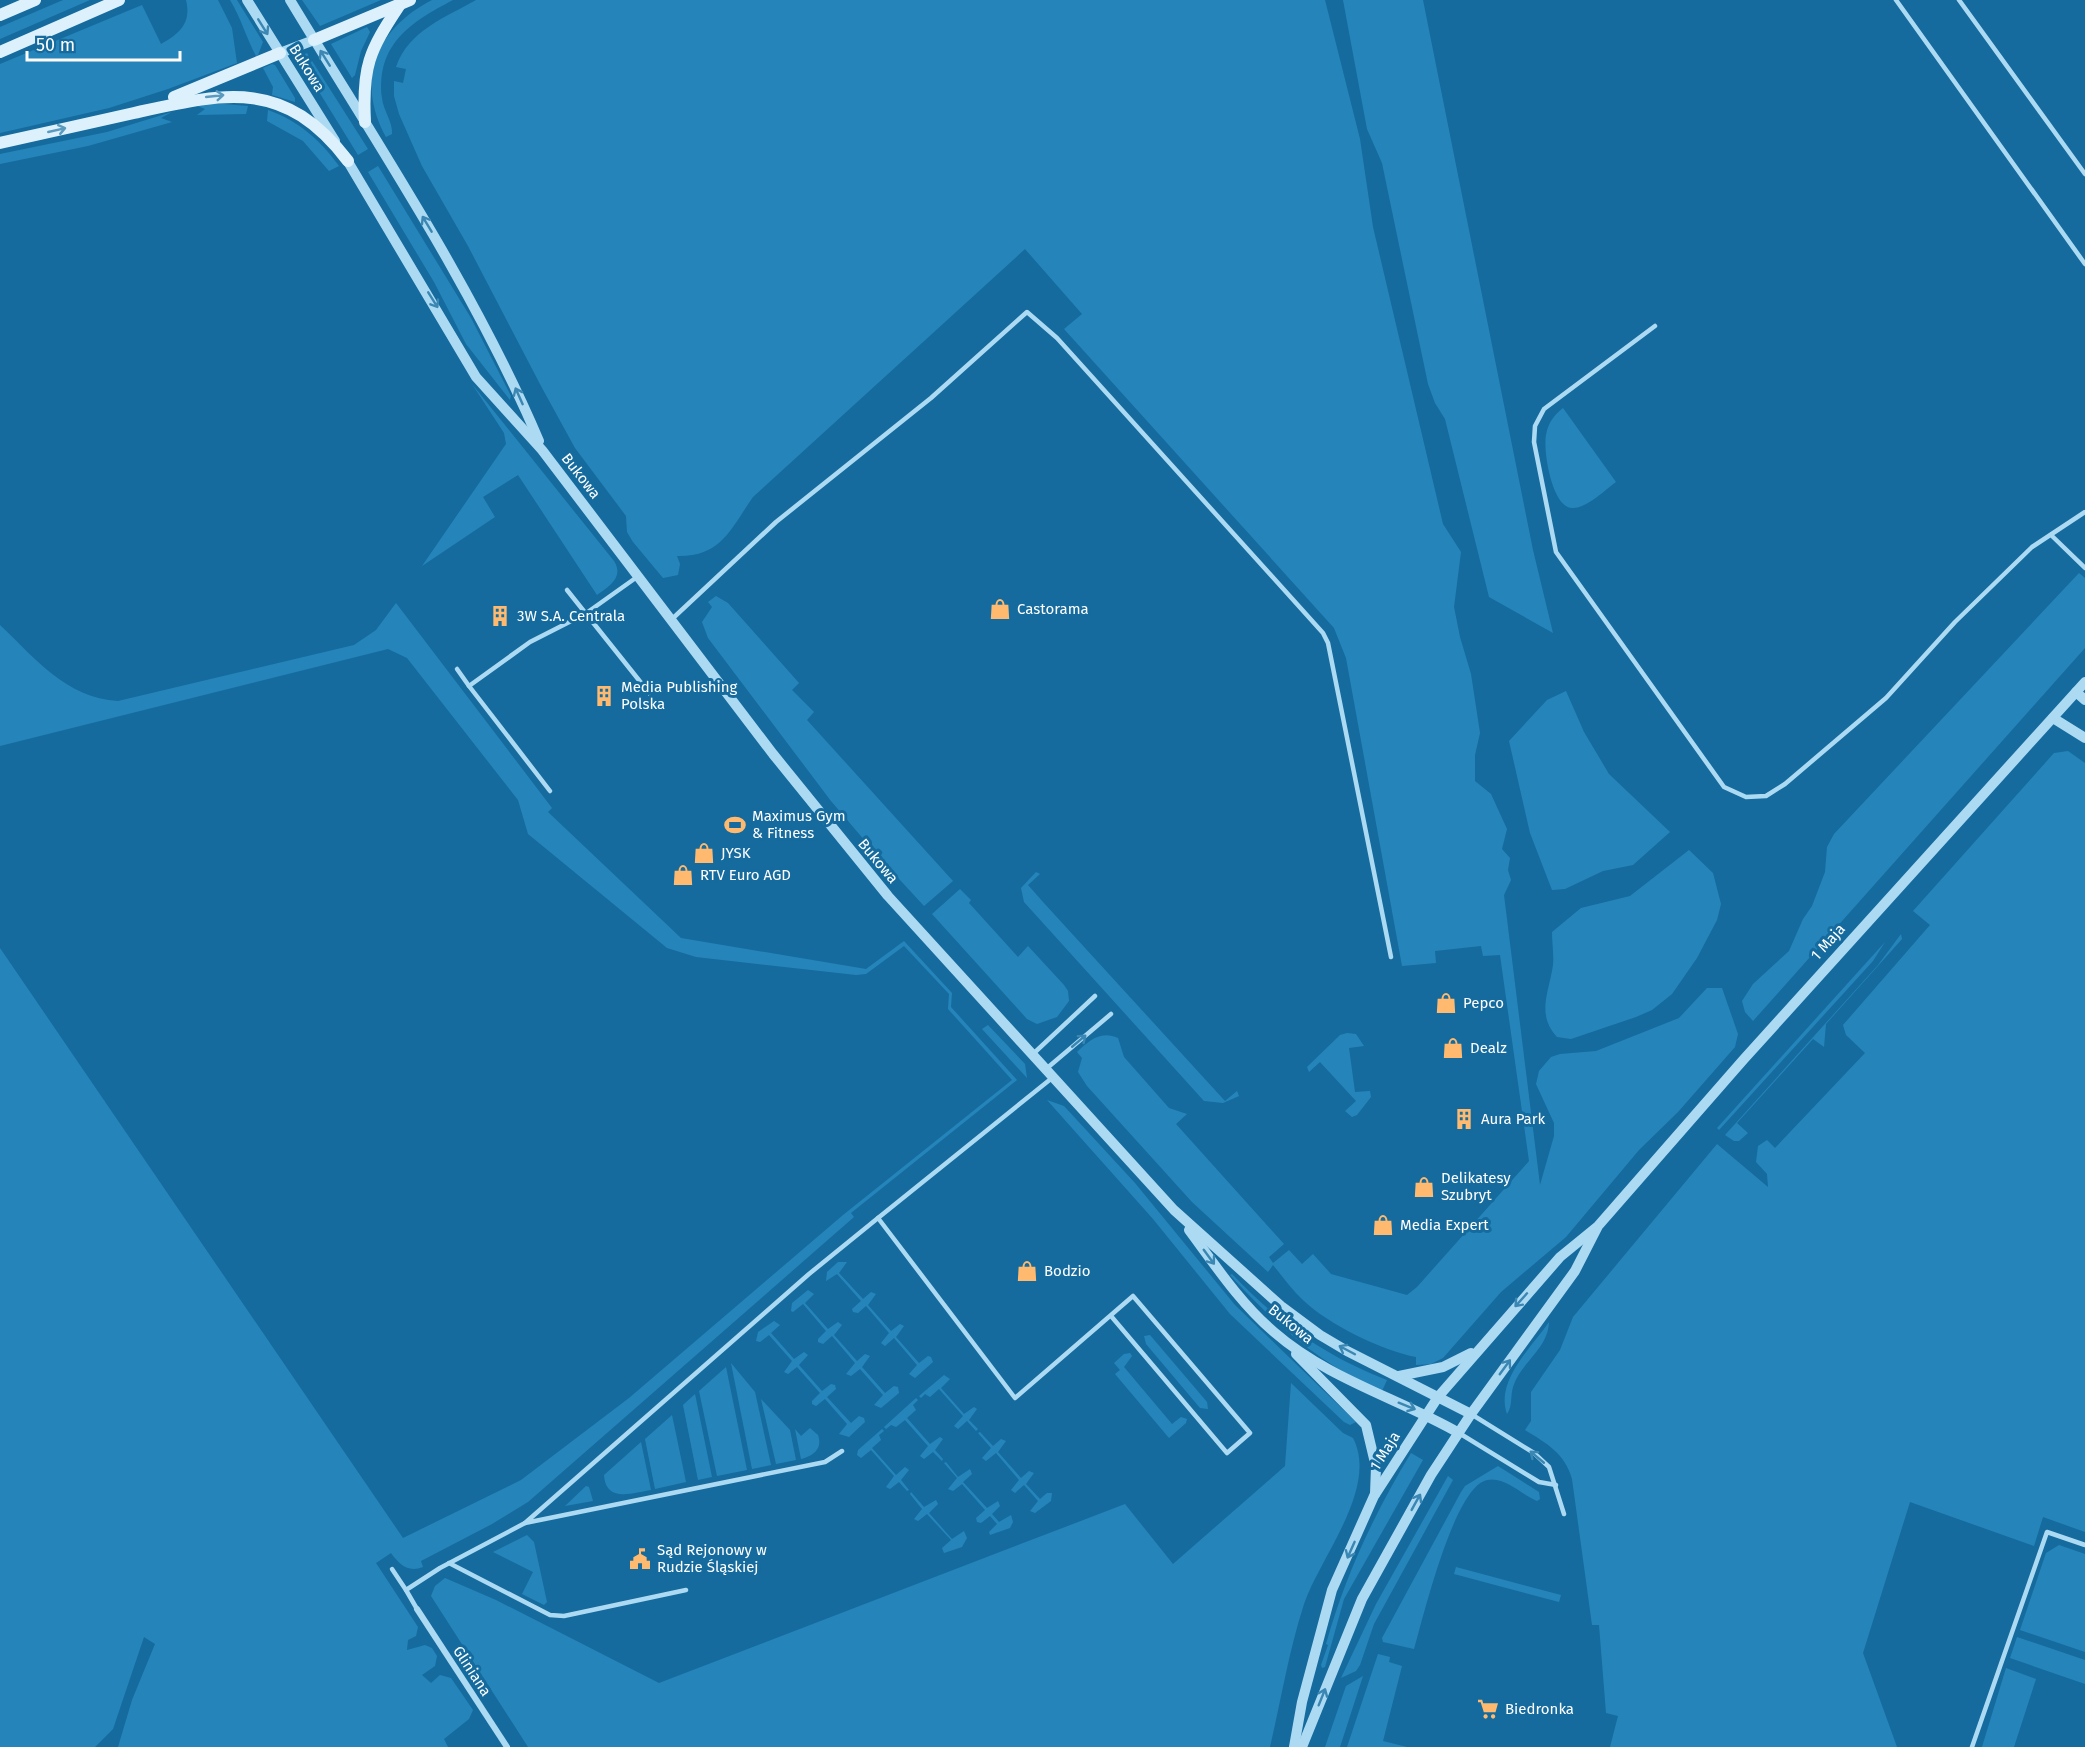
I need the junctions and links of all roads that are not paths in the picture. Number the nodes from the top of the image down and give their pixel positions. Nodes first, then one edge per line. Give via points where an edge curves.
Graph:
1 (35, 0) edge
2 (119, 0) edge
3 (247, 0) edge
4 (290, 0) edge
5 (1896, 0) edge
6 (1959, 0) edge
7 (404, 3) edge
8 (0, 15) edge
9 (314, 39) junction
10 (0, 52) edge
11 (280, 53) junction
12 (137, 112) junction
13 (365, 122) junction
14 (0, 143) edge
15 (348, 161) junction
16 (2085, 174) edge
17 (2085, 264) edge
18 (1655, 326) dead end
19 (542, 450) junction
20 (2085, 512) edge
21 (2051, 534) junction
22 (2085, 568) edge
23 (639, 576) junction
24 (567, 590) dead end
25 (585, 614) junction
26 (671, 620) junction
27 (457, 669) dead end
28 (2085, 682) edge
29 (470, 686) junction
30 (2076, 692) junction
31 (650, 694) dead end
32 (2085, 700) edge
33 (2053, 718) junction
34 (2085, 738) edge
35 (550, 791) dead end
36 (1391, 957) dead end
37 (1095, 996) dead end
38 (1111, 1014) dead end
39 (1033, 1054) junction
40 (1050, 1072) junction
41 (1174, 1210) junction
42 (878, 1218) junction
43 (1598, 1226) junction
44 (1111, 1316) junction
45 (1274, 1333) junction
46 (1479, 1348) junction
47 (1399, 1376) junction
48 (1438, 1397) junction
49 (1426, 1414) junction
50 (1471, 1414) junction
51 (1459, 1433) junction
52 (842, 1451) dead end
53 (1556, 1485) junction
54 (1374, 1496) junction
55 (1564, 1514) dead end
56 (525, 1523) junction
57 (2085, 1545) edge
58 (449, 1563) junction
59 (392, 1569) dead end
60 (406, 1590) junction
61 (686, 1590) dead end
62 (417, 1609) joint
63 (507, 1747) edge
64 (1294, 1747) edge
65 (1302, 1747) edge
66 (1972, 1747) edge

1 - 8 main road
2 - 10 main road
3 -> 11 street, Bukowa
4 - 9 street, Bukowa
5 - 17 lane
6 - 16 lane
7 - 9 main road
7 - 13 main road via 371,50 363,88
9 - 11 street
13 -> 9 street, Bukowa
11 - 12 main road
11 - 15 street, Bukowa
14 -> 12 main road
12 -> 15 main road via 212,96 261,99 311,123
19 -> 13 street, Bukowa via 482,323
15 -> 19 street, Bukowa via 476,377
18 - 21 lane via 1544,409 1535,426 1534,441 1556,552 1724,787 1746,797 1766,796 1785,784 1887,698 1955,622 2032,547
19 - 23 street, Bukowa
20 - 21 lane
21 - 22 lane
23 - 25 lane
23 - 26 street, Bukowa
24 - 25 lane
25 - 29 lane via 530,642
25 - 31 lane
26 - 36 lane via 776,522 931,398 1027,312 1057,338 1323,633 1331,653
26 - 39 street, Bukowa via 772,754 876,882
27 - 29 lane
28 - 30 street, 1 Maja
29 - 35 lane
30 - 32 street
30 - 33 street, 1 Maja
33 - 34 street
33 - 43 street, 1 Maja
37 - 39 lane
40 -> 38 lane
39 - 40 street, Bukowa
40 - 41 street, Bukowa
40 - 42 lane
41 -> 45 street, Bukowa via 1225,1280
47 -> 41 street, Bukowa via 1320,1335 1281,1306
42 - 44 lane via 1015,1398
42 - 56 lane
43 -> 46 street, 1 Maja via 1560,1257
50 -> 43 street, 1 Maja via 1575,1271
44 - 44 lane via 1133,1296 1250,1433 1227,1453
45 -> 49 street, Bukowa via 1320,1365
45 - 54 street via 1366,1425 1376,1467
46 - 47 street via 1443,1367
46 - 48 street, 1 Maja
47 - 48 street, Bukowa
48 - 49 street, 1 Maja
48 - 50 street, Bukowa
49 - 51 street, Bukowa
49 - 54 street, 1 Maja
50 - 51 street, 1 Maja
53 -> 50 lane via 1549,1467 1534,1454
51 - 53 lane via 1539,1482
65 -> 51 street, 1 Maja via 1362,1599
52 - 56 lane via 825,1462
53 - 55 lane
54 -> 64 street, 1 Maja via 1332,1590
56 - 58 lane
57 - 66 lane via 2047,1532
58 - 60 lane
58 - 61 lane via 550,1615 564,1616
59 - 60 lane
60 - 62 lane
62 - 63 street, Gliniana

